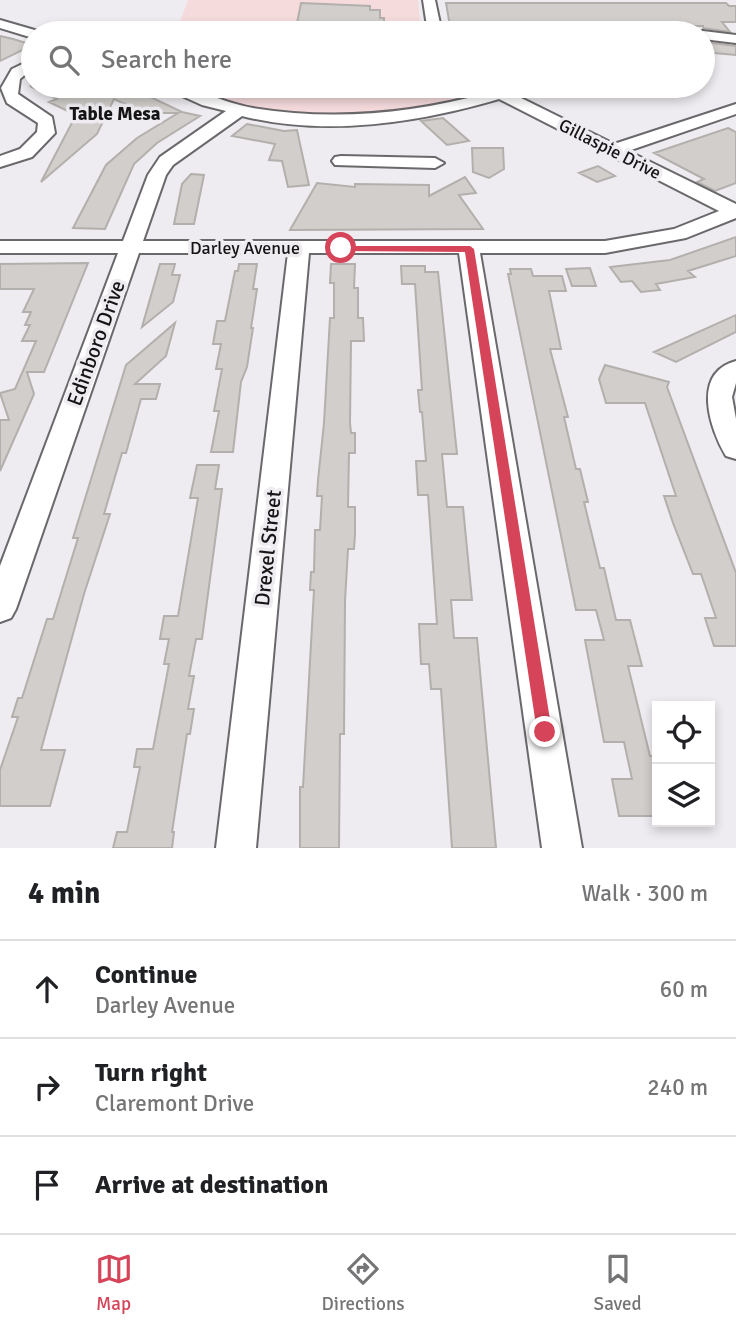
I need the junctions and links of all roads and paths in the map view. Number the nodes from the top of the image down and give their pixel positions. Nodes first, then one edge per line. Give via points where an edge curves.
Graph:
1 (429, 0) edge
2 (433, 21) edge
3 (0, 24) edge
4 (21, 30) edge
5 (715, 36) edge
6 (736, 39) edge
7 (21, 69) edge
8 (202, 98) edge
9 (487, 98) edge
10 (509, 98) edge
11 (736, 109) edge
12 (238, 111) junction
13 (387, 118) junction
14 (399, 147) junction
15 (614, 150) junction
16 (341, 161) dead end
17 (0, 162) edge
18 (435, 163) dead end
19 (736, 212) edge
20 (0, 247) edge
21 (130, 247) junction
22 (299, 248) junction
23 (470, 249) junction
24 (736, 369) edge
25 (736, 450) edge
26 (0, 609) edge
27 (236, 848) edge
28 (562, 848) edge

1 - 2 street
3 - 4 street
5 - 6 street
7 - 17 street via 10,78 10,94 46,121 46,133 26,152
8 - 12 street
9 - 13 street
10 - 15 street, Gillaspie Drive
11 - 15 street
12 - 13 street via 317,120
12 - 21 street, Edinboro Drive via 166,161
13 - 14 street
14 - 16 street
14 - 18 street
15 - 19 street, Gillaspie Drive
19 - 23 street, Darley Avenue via 680,233 632,244
20 - 21 street, Darley Avenue
21 - 22 street, Darley Avenue
21 - 26 street, Edinboro Drive
22 - 23 street, Darley Avenue
22 - 27 street, Drexel Street
23 - 28 street
24 - 25 street via 719,389 718,407

